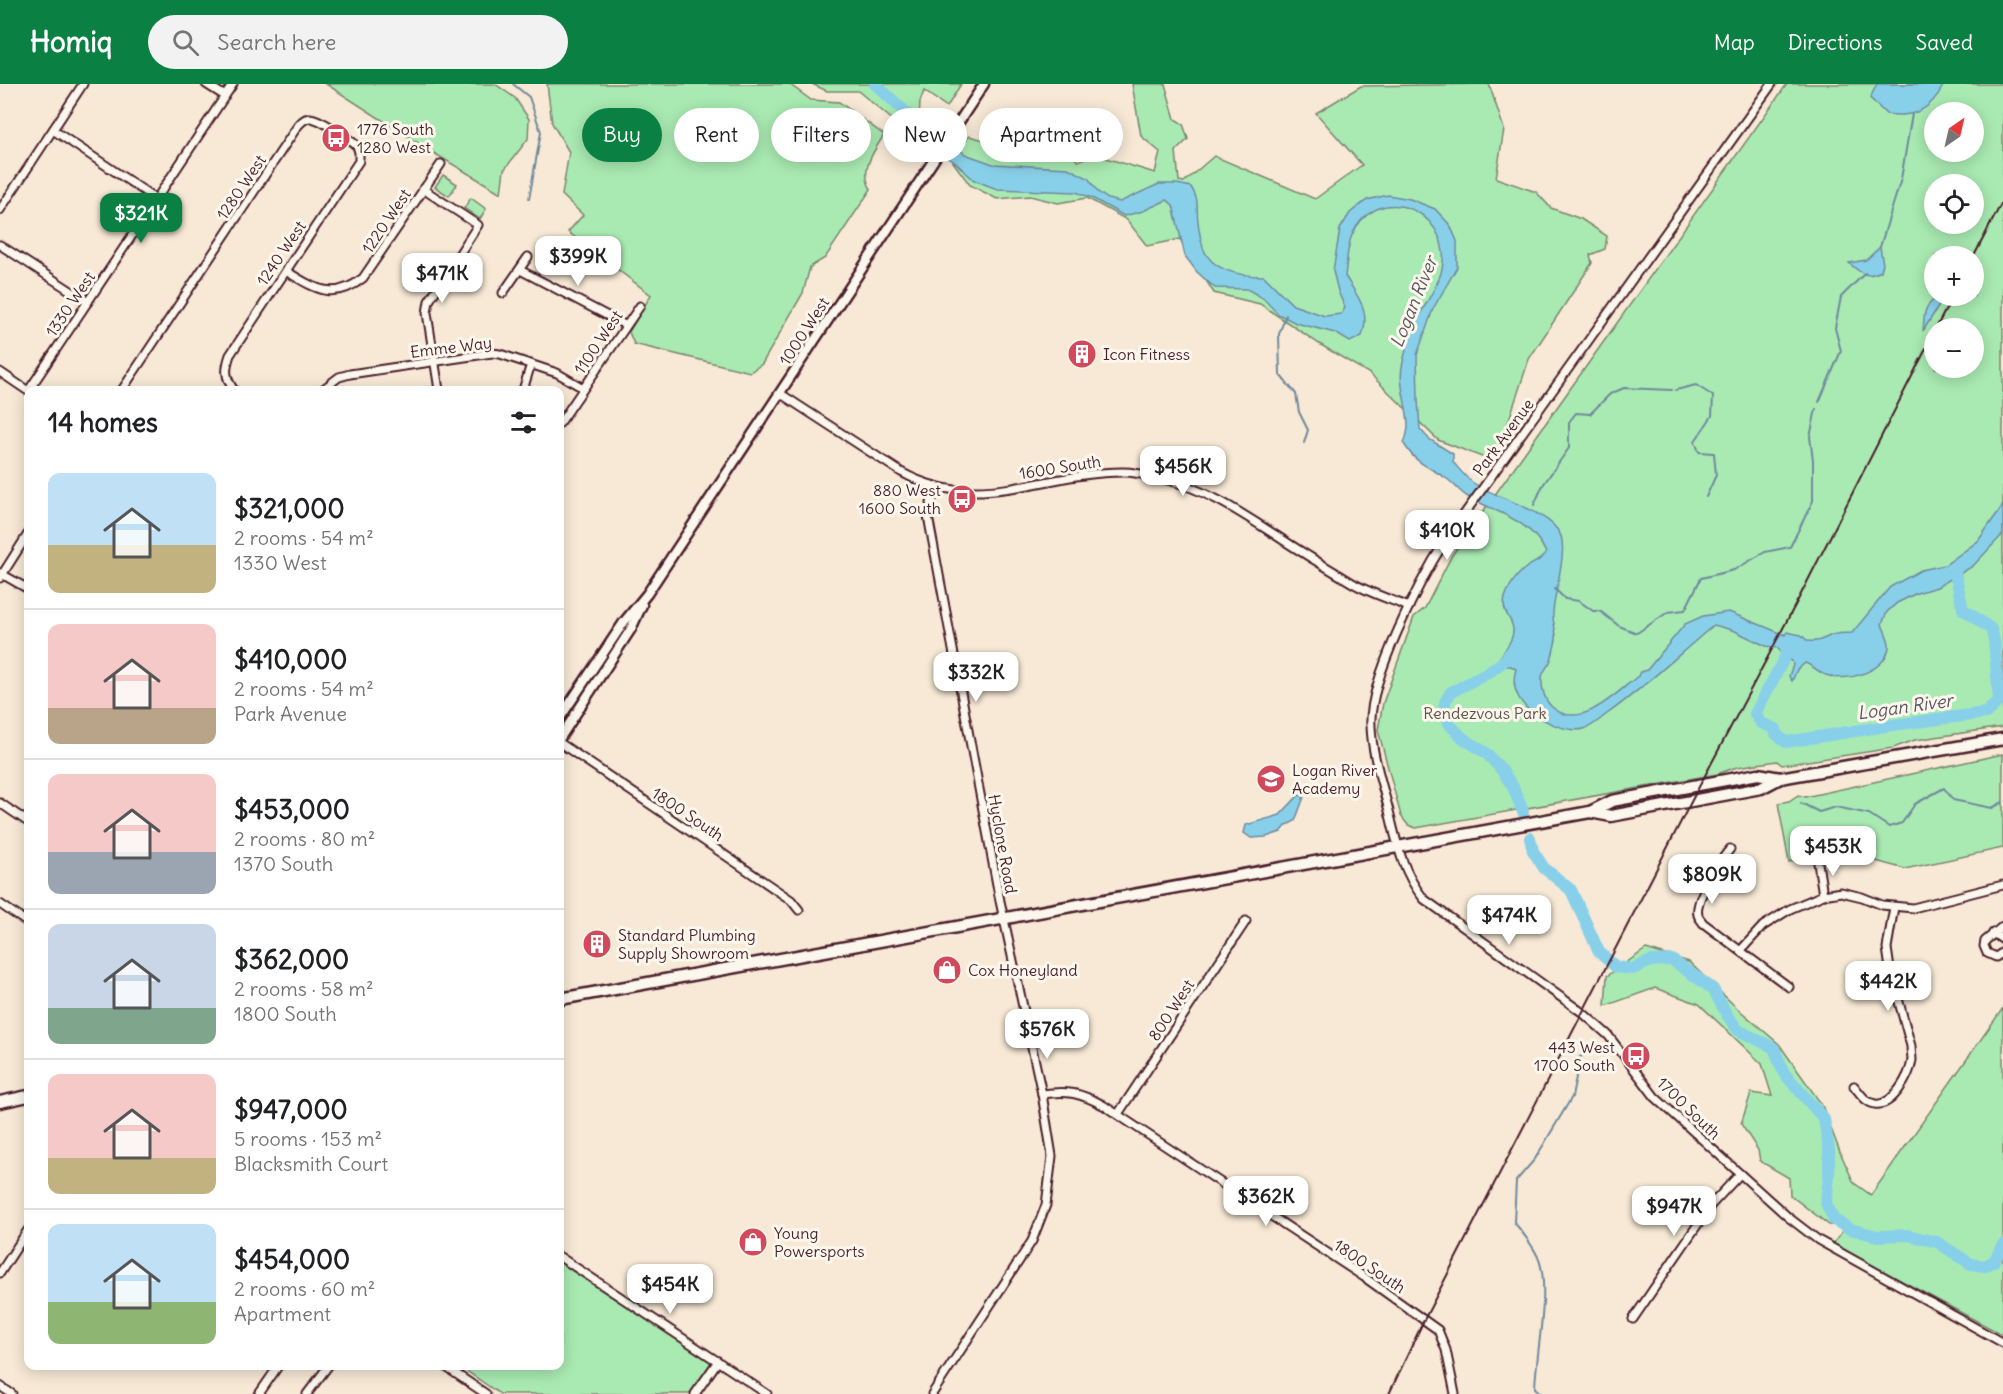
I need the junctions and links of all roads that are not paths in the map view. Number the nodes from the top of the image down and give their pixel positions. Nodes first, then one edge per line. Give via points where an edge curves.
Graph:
1 (83, 84) edge
2 (206, 84) edge
3 (233, 84) edge
4 (984, 84) edge
5 (1772, 84) edge
6 (225, 96) junction
7 (53, 130) junction
8 (359, 152) joint
9 (441, 164) dead end
10 (423, 189) junction
11 (156, 199) junction
12 (0, 210) edge
13 (0, 245) edge
14 (528, 256) dead end
15 (520, 270) junction
16 (286, 271) junction
17 (503, 293) dead end
18 (88, 302) junction
19 (640, 306) dead end
20 (625, 326) junction
21 (434, 362) junction
22 (531, 364) junction
23 (0, 372) edge
24 (32, 386) edge
25 (125, 386) edge
26 (231, 386) edge
27 (327, 386) edge
28 (438, 386) edge
29 (524, 386) edge
30 (24, 388) edge
31 (583, 388) junction
32 (781, 394) junction
33 (564, 417) edge
34 (935, 487) junction
35 (24, 540) edge
36 (1, 575) edge
37 (24, 587) edge
38 (647, 594) junction
39 (1409, 607) junction
40 (631, 614) junction
41 (564, 712) edge
42 (564, 719) edge
43 (564, 732) edge
44 (2003, 739) edge
45 (564, 746) edge
46 (0, 803) edge
47 (24, 819) edge
48 (1399, 848) junction
49 (1730, 849) dead end
50 (1818, 863) dead end
51 (2003, 887) edge
52 (1823, 895) junction
53 (0, 904) edge
54 (1894, 907) junction
55 (799, 910) dead end
56 (1003, 919) junction
57 (24, 920) edge
58 (1246, 921) dead end
59 (2003, 926) edge
60 (1993, 933) junction
61 (2003, 940) edge
62 (1741, 950) junction
63 (2003, 952) edge
64 (1789, 987) dead end
65 (564, 998) edge
66 (1854, 1086) dead end
67 (1042, 1094) junction
68 (24, 1097) edge
69 (0, 1102) edge
70 (1118, 1114) junction
71 (1740, 1174) junction
72 (24, 1236) edge
73 (564, 1260) edge
74 (0, 1273) edge
75 (1633, 1319) dead end
76 (2002, 1343) edge
77 (718, 1361) junction
78 (276, 1370) edge
79 (325, 1370) edge
80 (450, 1370) edge
81 (0, 1386) edge
82 (12, 1394) edge
83 (259, 1394) edge
84 (307, 1394) edge
85 (486, 1394) edge
86 (695, 1394) edge
87 (767, 1394) edge
88 (932, 1394) edge
89 (1455, 1394) edge

1 - 7 street
2 - 6 street
3 - 6 street, 1330 West
4 - 32 main road, 1000 West
5 - 39 street, Park Avenue via 1470,505 1429,566
6 - 11 street, 1330 West
7 - 11 street
7 - 12 street
8 - 16 street, 1240 West via 359,161
8 - 25 street, 1280 West via 353,142 318,120 303,120
9 - 10 street, 1220 West
10 - 16 street, 1220 West via 363,278 349,288 317,290
10 - 21 street via 478,225 429,301
11 - 18 street, 1330 West
13 - 18 street
14 - 15 street
15 - 17 street
15 - 20 street
16 - 26 street, 1240 West via 230,355 226,371
18 - 24 street, 1330 West
19 - 20 street, 1100 West
20 - 31 street, 1100 West
21 - 22 street, Emme Way via 492,353
21 - 27 street, Emme Way via 350,374
21 - 28 street
22 - 29 street
22 - 31 street, Emme Way via 557,372
23 - 30 street
31 - 33 street, 1100 West
32 - 34 street, 1600 South via 919,483
32 - 38 main road, 1000 West
34 - 39 street, 1600 South via 989,492 1127,472 1164,479 1217,499 1354,584
34 - 56 street, Hyclone Road via 928,516
35 - 36 street
36 - 37 street
38 - 40 main road, 1000 West
38 - 43 main road, 1000 West via 631,629
39 - 48 street, Park Avenue via 1372,701 1371,726 1378,766
40 - 41 main road, 1000 West
40 - 42 main road
44 - 48 highway via 1780,778 1761,788 1611,816 1590,812
45 - 55 street, 1800 South via 791,900
46 - 47 street
48 - 56 highway
48 - 71 street, 1700 South via 1405,869 1424,899 1583,1013 1616,1043 1655,1097
49 - 62 street via 1698,906 1698,916
50 - 52 street
51 - 54 street via 1913,908
52 - 54 street via 1841,892
52 - 62 street via 1763,926
53 - 57 street
54 - 66 street via 1887,948 1911,1046 1909,1073 1886,1103 1864,1099
56 - 65 highway
56 - 67 street, Hyclone Road
58 - 70 street, 800 West
59 - 60 street
60 - 61 street
60 - 63 street via 1985,941 1987,953 1996,957
62 - 64 street
67 - 70 street, 1800 South via 1063,1091 1084,1095
67 - 88 street, Hyclone Road via 1052,1156 1046,1205 1032,1241
68 - 69 highway
70 - 89 street, 1800 South via 1438,1330
71 - 75 street via 1711,1205
71 - 76 street, 1700 South via 1818,1240
72 - 74 street
73 - 77 street
77 - 86 street
77 - 87 street
78 - 83 street
79 - 84 street
80 - 85 street
81 - 82 street

